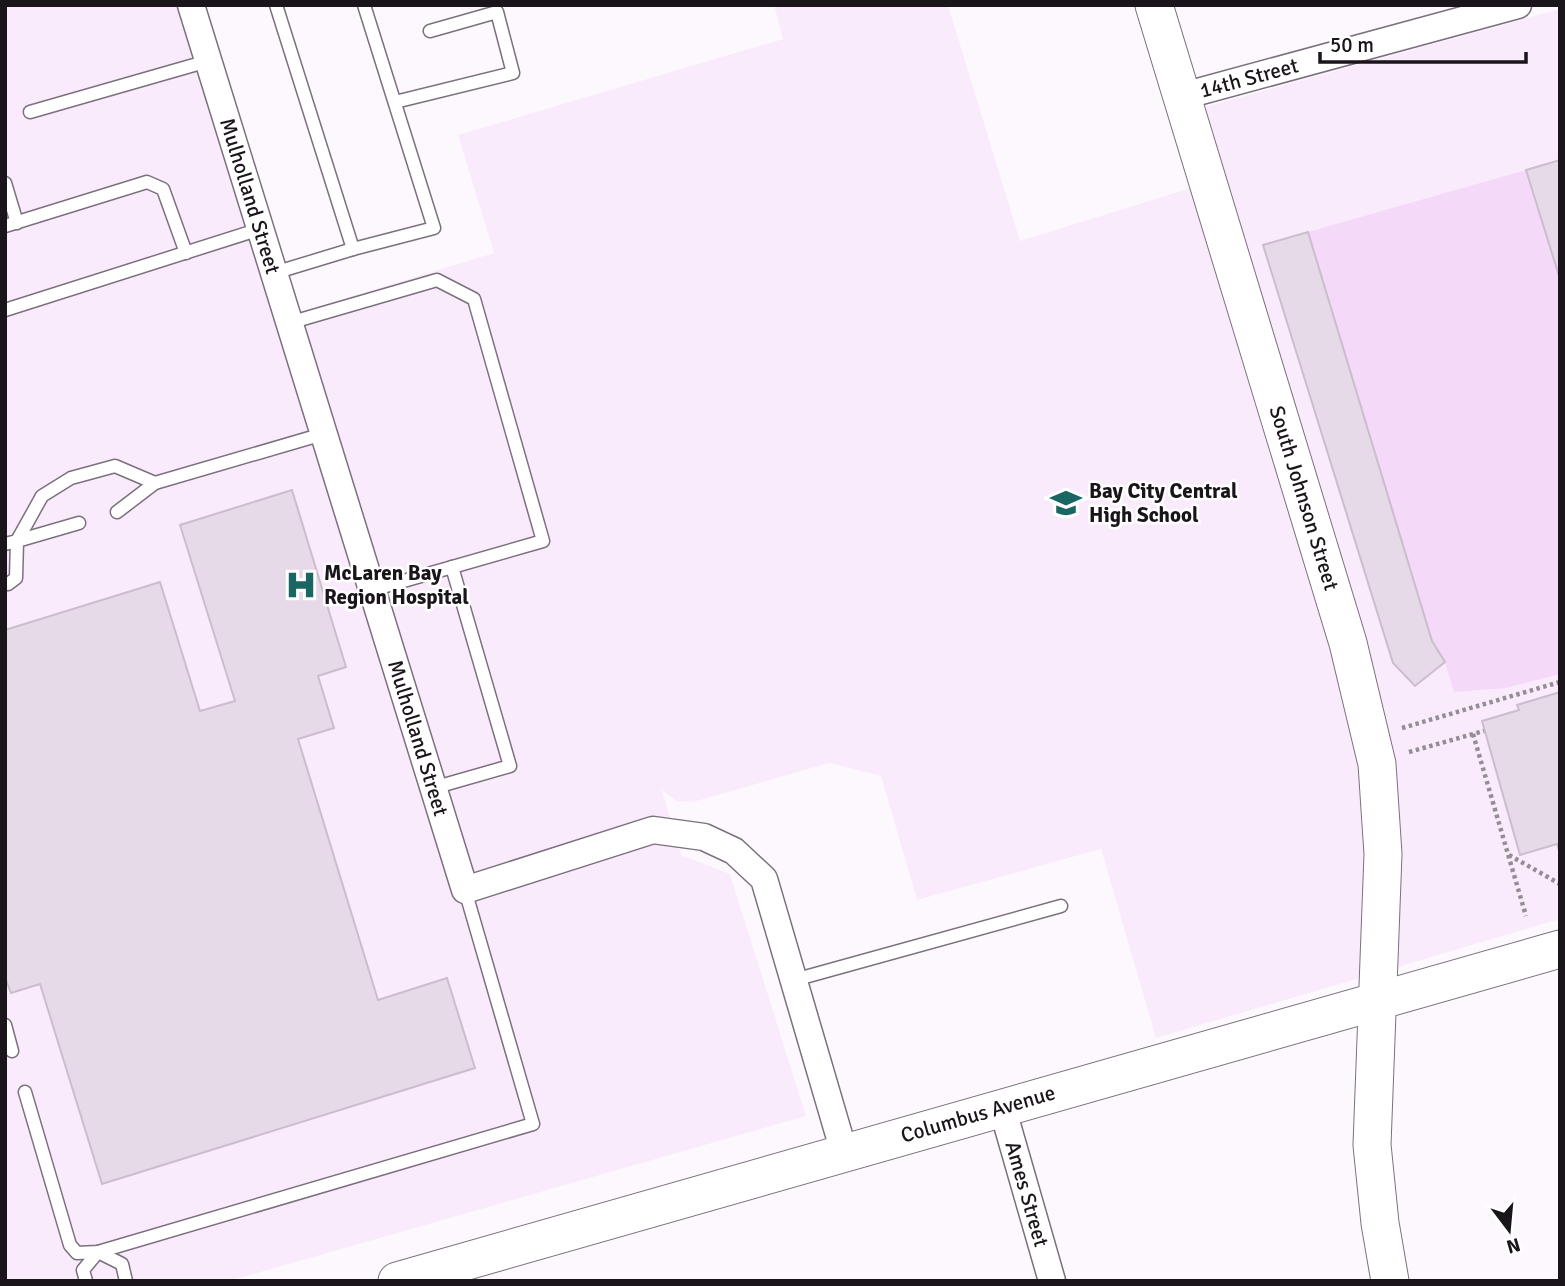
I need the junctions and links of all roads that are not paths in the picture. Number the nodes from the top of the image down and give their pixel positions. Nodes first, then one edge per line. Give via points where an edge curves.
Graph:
1 (191, 5) edge
2 (276, 5) edge
3 (364, 5) edge
4 (1154, 5) edge
5 (1518, 5) edge
6 (430, 31) dead end
7 (208, 61) junction
8 (1182, 96) junction
9 (395, 102) junction
10 (30, 113) dead end
11 (5, 183) edge
12 (11, 225) edge
13 (260, 229) junction
14 (353, 249) junction
15 (186, 253) junction
16 (274, 273) junction
17 (5, 310) edge
18 (289, 323) junction
19 (323, 434) junction
20 (155, 483) junction
21 (117, 512) dead end
22 (79, 523) dead end
23 (11, 543) edge
24 (452, 567) junction
25 (8, 584) dead end
26 (372, 590) junction
27 (433, 788) junction
28 (465, 890) junction
29 (1061, 906) dead end
30 (1560, 949) edge
31 (794, 981) junction
32 (1376, 1002) junction
33 (5, 1026) edge
34 (12, 1051) dead end
35 (25, 1092) dead end
36 (1002, 1107) junction
37 (844, 1152) junction
38 (98, 1252) junction
39 (86, 1281) edge
40 (126, 1281) edge
41 (397, 1281) edge
42 (1052, 1281) edge
43 (1390, 1281) edge

1 - 7 street, Mulholland Street
2 - 14 lane
3 - 9 lane
4 - 8 street, South Johnson Street
5 - 8 street, 14th Street
6 - 9 lane via 497,12 513,73
7 - 10 lane
7 - 13 street, Mulholland Street
8 - 32 street, South Johnson Street via 1348,643 1377,764 1383,853
9 - 14 lane via 434,228
11 - 12 lane
12 - 15 lane via 146,182 163,189
13 - 15 lane
13 - 16 street, Mulholland Street
14 - 16 lane
15 - 17 lane
16 - 18 street, Mulholland Street
18 - 19 street, Mulholland Street
18 - 24 lane via 438,280 474,299 543,541
19 - 20 lane
19 - 26 street, Mulholland Street
20 - 21 lane
20 - 23 lane via 115,466 71,478 42,496
22 - 23 lane
23 - 25 lane via 16,578
24 - 26 lane
24 - 27 lane via 509,766
26 - 27 street, Mulholland Street
27 - 28 street, Mulholland Street
28 - 31 street via 653,830 704,836 734,851 764,879
28 - 38 lane via 533,1124
29 - 31 lane
30 - 32 street, Columbus Avenue
31 - 37 street
32 - 36 street, Columbus Avenue
32 - 43 street, South Johnson Street via 1372,1145
33 - 34 lane
35 - 38 lane via 70,1245 76,1254
36 - 37 street, Columbus Avenue
36 - 42 street, Ames Street
37 - 41 street, Columbus Avenue
38 - 39 lane via 83,1270
38 - 40 lane via 122,1264

